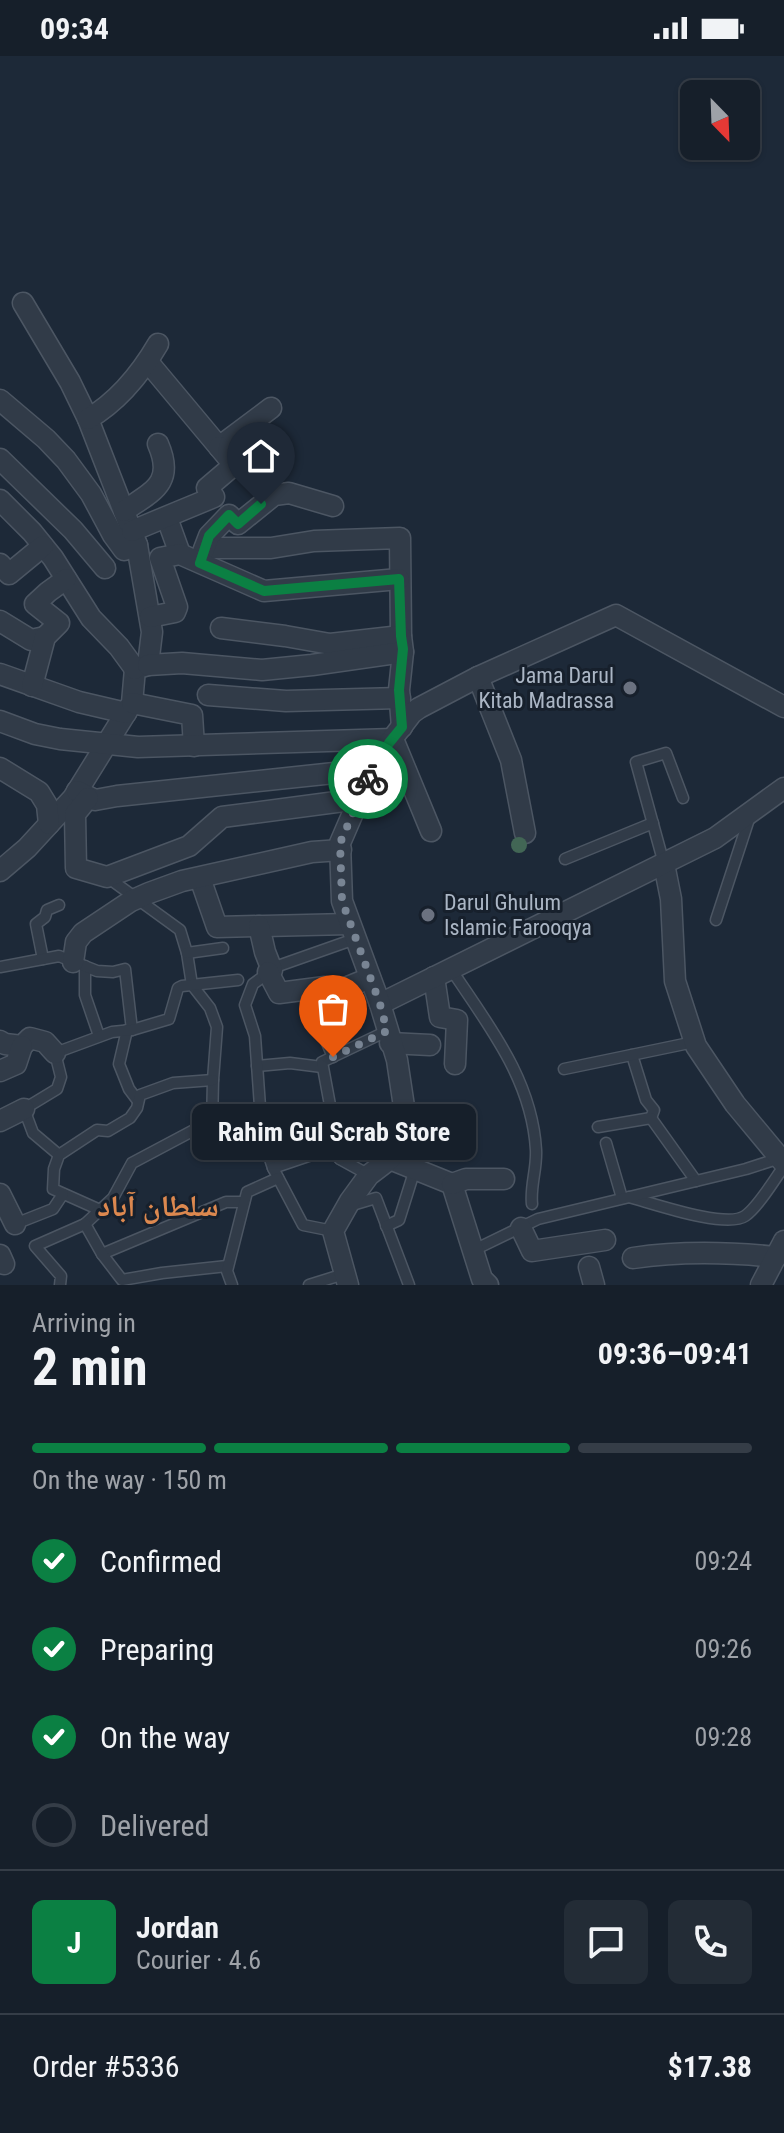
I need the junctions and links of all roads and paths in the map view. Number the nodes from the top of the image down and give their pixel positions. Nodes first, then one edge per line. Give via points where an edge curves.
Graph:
1 (23, 303) dead end
2 (0, 400) edge
3 (271, 408) dead end
4 (88, 419) junction
5 (158, 444) dead end
6 (219, 447) junction
7 (0, 459) edge
8 (0, 500) edge
9 (333, 506) dead end
10 (124, 511) junction
11 (167, 518) junction
12 (134, 538) junction
13 (43, 546) junction
14 (180, 554) junction
15 (202, 555) junction
16 (0, 564) edge
17 (105, 568) dead end
18 (66, 579) junction
19 (399, 579) junction
20 (150, 617) junction
21 (0, 621) edge
22 (221, 628) dead end
23 (45, 637) junction
24 (402, 644) junction
25 (142, 667) junction
26 (0, 674) edge
27 (478, 677) junction
28 (32, 686) junction
29 (208, 695) dead end
30 (400, 698) junction
31 (784, 707) edge
32 (129, 708) junction
33 (0, 721) edge
34 (398, 733) junction
35 (106, 743) junction
36 (194, 746) junction
37 (0, 768) edge
38 (372, 769) junction
39 (784, 788) edge
40 (82, 795) junction
41 (683, 798) dead end
42 (359, 799) junction
43 (750, 814) junction
44 (653, 823) junction
45 (49, 824) junction
46 (431, 831) dead end
47 (525, 833) dead end
48 (341, 850) junction
49 (565, 859) dead end
50 (4, 861) edge
51 (664, 864) junction
52 (107, 877) junction
53 (200, 878) junction
54 (137, 898) junction
55 (59, 905) dead end
56 (716, 920) dead end
57 (259, 926) junction
58 (353, 933) junction
59 (223, 948) dead end
60 (187, 953) junction
61 (43, 959) junction
62 (79, 964) junction
63 (0, 967) edge
64 (270, 971) junction
65 (442, 973) junction
66 (370, 978) junction
67 (238, 980) dead end
68 (192, 985) junction
69 (380, 1004) junction
70 (316, 1017) dead end
71 (130, 1030) junction
72 (99, 1036) junction
73 (389, 1037) junction
74 (0, 1041) edge
75 (694, 1042) junction
76 (430, 1045) dead end
77 (22, 1046) junction
78 (55, 1053) junction
79 (632, 1055) junction
80 (333, 1057) junction
81 (455, 1064) dead end
82 (257, 1066) junction
83 (322, 1067) junction
84 (564, 1069) dead end
85 (0, 1071) edge
86 (213, 1080) junction
87 (138, 1101) junction
88 (24, 1109) junction
89 (449, 1116) dead end
90 (651, 1118) junction
91 (406, 1120) junction
92 (0, 1121) edge
93 (212, 1125) junction
94 (598, 1127) dead end
95 (262, 1135) junction
96 (606, 1143) dead end
97 (59, 1155) junction
98 (340, 1159) junction
99 (390, 1159) junction
100 (783, 1162) edge
101 (415, 1169) junction
102 (276, 1173) junction
103 (369, 1175) junction
104 (504, 1179) dead end
105 (696, 1181) junction
106 (452, 1184) junction
107 (0, 1194) edge
108 (63, 1194) junction
109 (624, 1197) junction
110 (244, 1202) junction
111 (532, 1204) dead end
112 (347, 1206) junction
113 (100, 1210) junction
114 (15, 1224) joint
115 (85, 1224) junction
116 (386, 1226) junction
117 (521, 1228) junction
118 (333, 1231) junction
119 (605, 1240) dead end
120 (780, 1249) edge
121 (474, 1250) junction
122 (102, 1254) junction
123 (633, 1258) dead end
124 (227, 1266) junction
125 (346, 1279) edge
126 (124, 1283) edge
127 (478, 1283) edge
128 (60, 1285) edge
129 (111, 1285) edge
130 (232, 1285) edge
131 (309, 1285) edge
132 (409, 1285) edge
133 (761, 1285) edge

1 - 4 street
2 - 12 street via 66,460 124,550
3 - 6 street
4 - 6 street via 107,408 153,353
4 - 10 street
5 - 10 street via 165,472 157,489
6 - 11 street via 234,465 207,488 214,497
7 - 17 street
8 - 13 street
9 - 15 street via 289,493 274,495 238,524 229,515 209,536
10 - 12 street
11 - 12 street
11 - 14 street
12 - 20 street
13 - 16 street via 9,574
13 - 18 street
14 - 15 street
14 - 20 street via 160,558 175,612
15 - 19 street via 264,591
15 - 19 street via 314,541 400,538
18 - 23 street via 35,604 59,623
18 - 25 street via 91,618
19 - 24 street
20 - 25 street via 152,632
21 - 23 street via 31,640
22 - 24 street via 330,644
23 - 28 street
24 - 25 street via 312,665 262,670 182,663
24 - 30 street
25 - 32 street
26 - 28 street
27 - 31 street via 616,615
27 - 34 street via 419,708
27 - 47 street via 511,760
28 - 32 street via 79,702
29 - 30 street via 286,701
30 - 34 street
32 - 35 street
32 - 36 street via 192,715
33 - 35 street via 35,734
34 - 36 street
34 - 38 street
34 - 46 street
35 - 36 street
35 - 40 street
37 - 45 street via 39,792
38 - 40 street via 95,800
38 - 42 street
39 - 43 street
40 - 45 street
40 - 52 street via 75,814 76,868
41 - 44 lane via 666,753 636,762
42 - 48 street
42 - 52 street via 222,817 189,846
43 - 51 street
43 - 56 lane
44 - 49 lane
44 - 51 lane
45 - 50 street via 27,848
48 - 53 street
48 - 58 street via 342,901
51 - 65 street
51 - 75 street via 675,981
52 - 54 lane
53 - 54 street
53 - 57 street via 217,927
54 - 60 lane via 180,930
54 - 62 street via 83,933 76,942
55 - 61 lane via 36,924
57 - 58 street
57 - 64 street
58 - 64 lane via 349,941
58 - 66 street
59 - 60 lane
60 - 68 lane
61 - 62 lane via 59,956
61 - 63 lane
62 - 71 lane via 97,971 125,969
62 - 72 lane
64 - 66 street via 279,993 325,987 328,995
64 - 82 lane via 253,984 245,1005
65 - 69 street
65 - 81 street via 440,1017 457,1020
65 - 111 lane via 508,1055 521,1082 536,1150
66 - 69 street
67 - 68 lane
68 - 71 lane via 178,988 169,1019
68 - 86 lane via 217,1027
69 - 73 street
70 - 80 lane
71 - 72 lane
71 - 87 lane via 119,1064
72 - 78 lane
73 - 76 street
73 - 80 lane
73 - 91 street
74 - 77 street
75 - 79 lane
75 - 100 street via 735,1104
77 - 78 street via 30,1038 45,1042
77 - 85 street via 16,1064
78 - 88 lane via 61,1077 57,1089
79 - 84 lane
79 - 90 lane via 654,1110
80 - 83 lane
82 - 83 lane
82 - 95 lane
83 - 98 lane
86 - 87 lane via 173,1083 140,1095
86 - 93 lane
87 - 97 lane via 130,1118 108,1131 97,1130
88 - 92 street
88 - 97 lane via 33,1133
89 - 91 street
90 - 94 lane
90 - 105 lane
91 - 99 street
93 - 95 lane
93 - 113 lane via 132,1163
95 - 102 lane
96 - 109 lane
97 - 108 lane via 53,1189
98 - 102 lane via 329,1149
98 - 103 lane
99 - 101 street
99 - 103 street
100 - 105 lane
100 - 109 lane via 747,1215 738,1219
101 - 106 street
101 - 116 lane via 399,1220
102 - 110 lane via 247,1192
102 - 118 lane via 303,1225
103 - 112 street
104 - 106 street
105 - 109 lane
106 - 121 street
107 - 114 street
108 - 113 lane
108 - 114 lane via 53,1209
109 - 117 lane
110 - 122 lane via 226,1202
110 - 124 lane
112 - 116 lane via 376,1198
112 - 118 street
113 - 115 lane
115 - 122 lane
115 - 128 lane via 35,1246 61,1276
116 - 132 lane
117 - 119 street via 532,1251
117 - 121 lane
118 - 125 street
120 - 123 street
120 - 133 street
121 - 127 street
122 - 126 lane
124 - 126 lane
124 - 130 lane
125 - 131 lane
126 - 129 lane

